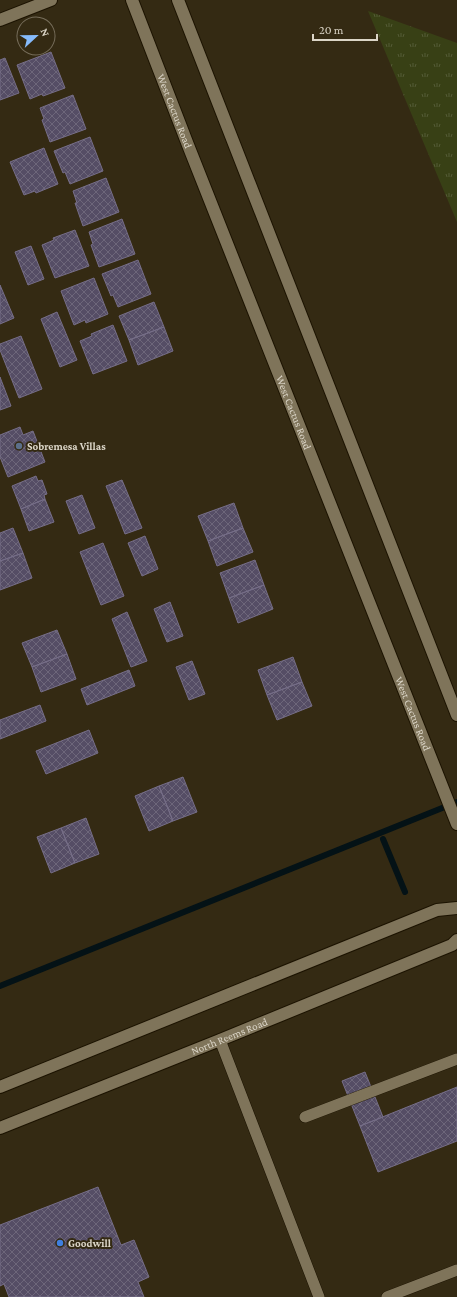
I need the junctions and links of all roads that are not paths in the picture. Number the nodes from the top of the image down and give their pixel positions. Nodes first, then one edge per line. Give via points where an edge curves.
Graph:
1 (51, 0) edge
2 (132, 0) edge
3 (178, 0) edge
4 (0, 20) edge
5 (457, 715) edge
6 (457, 824) edge
7 (457, 908) edge
8 (457, 940) edge
9 (220, 1040) junction
10 (457, 1059) edge
11 (0, 1087) edge
12 (305, 1117) dead end
13 (0, 1128) edge
14 (457, 1270) edge
15 (319, 1297) edge
16 (387, 1297) edge

1 - 4 main road
2 - 6 main road, West Cactus Road
3 - 5 main road
7 - 11 main road via 437,910
8 - 9 main road, North Reems Road via 452,946
9 - 13 main road, North Reems Road
9 - 15 lane
10 - 12 lane
14 - 16 lane

